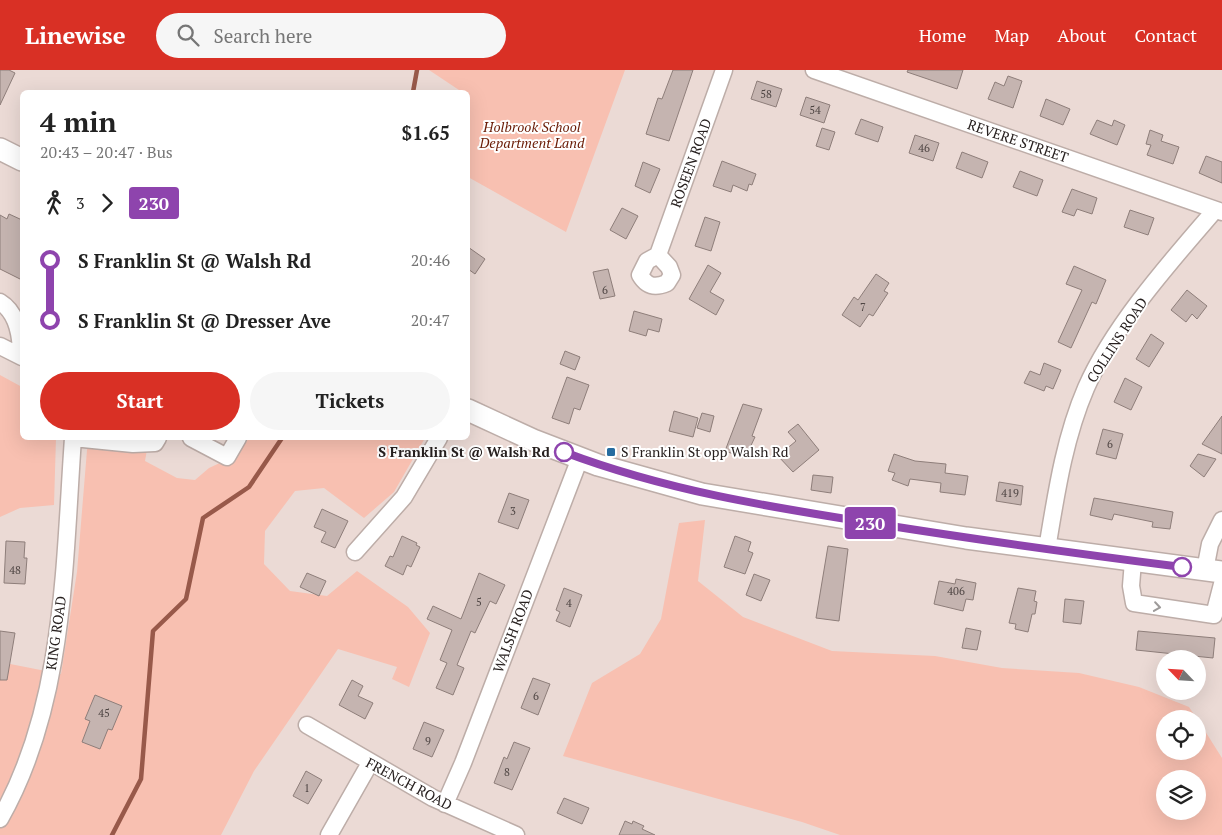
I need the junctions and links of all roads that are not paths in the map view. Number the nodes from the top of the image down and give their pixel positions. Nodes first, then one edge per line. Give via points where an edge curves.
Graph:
1 (724, 70) edge
2 (814, 70) edge
3 (0, 149) edge
4 (20, 159) edge
5 (1218, 211) edge
6 (658, 255) dead end
7 (0, 302) edge
8 (20, 345) edge
9 (0, 346) edge
10 (20, 356) edge
11 (470, 411) edge
12 (73, 440) edge
13 (93, 440) edge
14 (157, 440) edge
15 (196, 440) edge
16 (237, 440) edge
17 (438, 440) edge
18 (580, 458) junction
19 (1222, 520) edge
20 (1047, 550) junction
21 (355, 552) dead end
22 (1133, 561) junction
23 (1214, 571) edge
24 (1222, 584) edge
25 (307, 725) dead end
26 (370, 763) junction
27 (445, 804) junction
28 (0, 819) edge
29 (329, 835) edge
30 (516, 835) edge

1 - 6 street, ROSEEN ROAD
2 - 5 street, REVERE STREET
3 - 4 main road
5 - 20 street, COLLINS ROAD via 1126,321 1086,387 1060,475
7 - 8 street via 10,310
9 - 10 street
11 - 18 main road
12 - 28 street, KING ROAD via 63,577 49,679 30,756
13 - 14 street via 133,444 155,443
15 - 16 street via 227,457
17 - 21 street via 404,497
18 - 20 main road via 702,494
18 - 27 street, WALSH ROAD
19 - 23 street via 1210,544
20 - 22 main road
22 - 23 main road
22 -> 24 street via 1131,586 1134,603 1214,615
25 - 26 street, FRENCH ROAD
26 - 27 street, FRENCH ROAD
26 - 29 street
27 - 30 street, FRENCH ROAD

